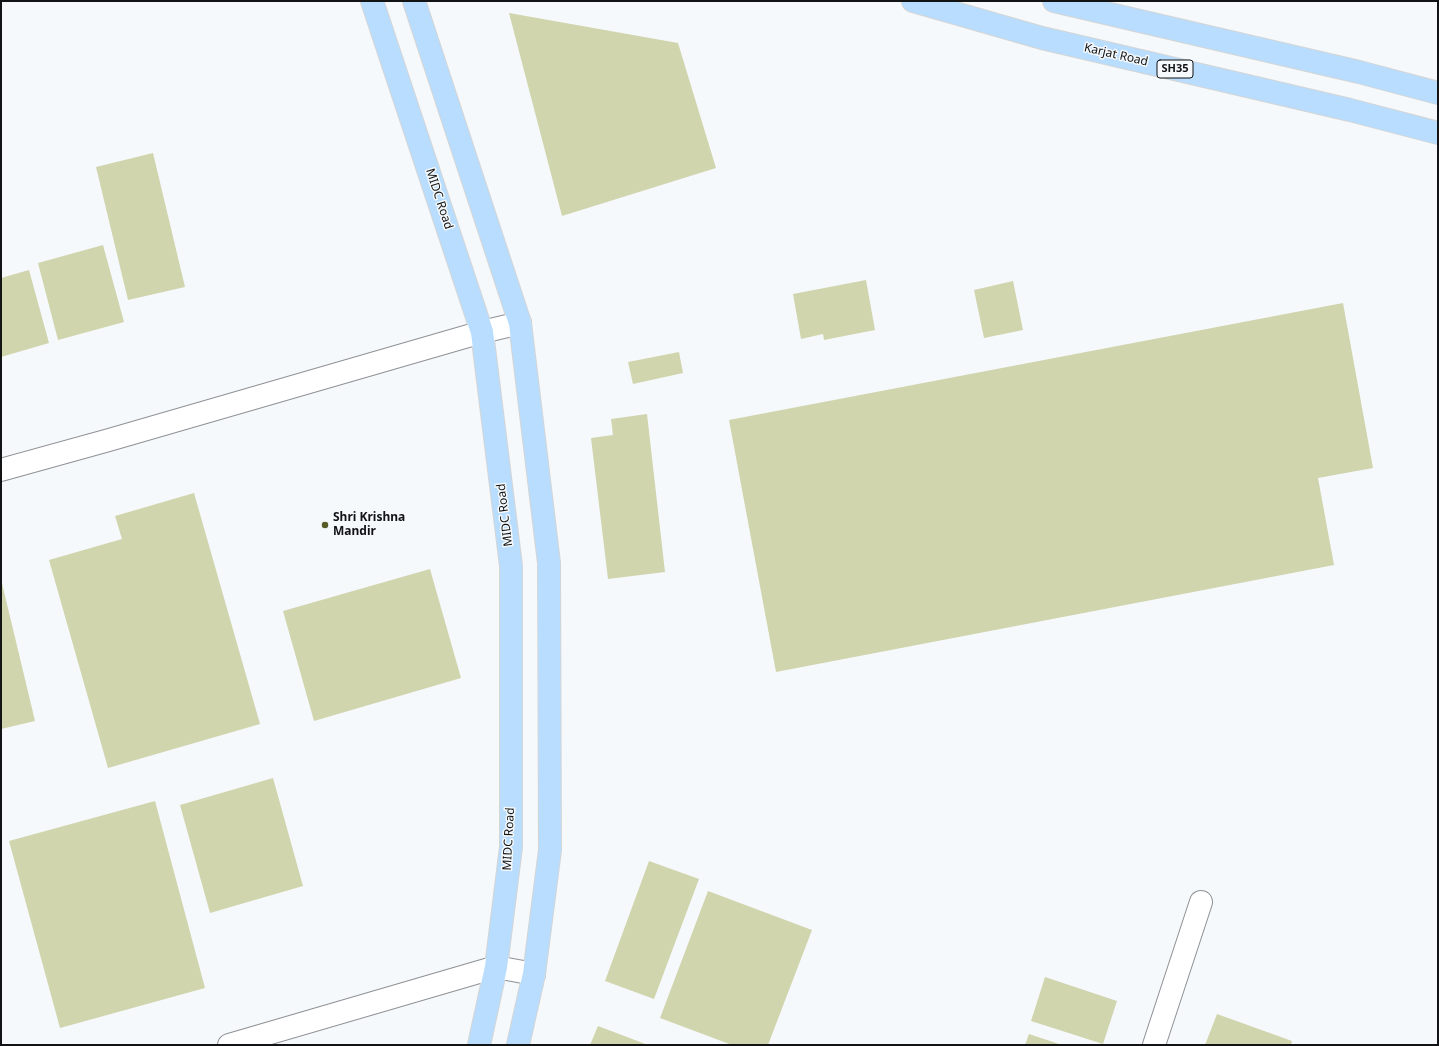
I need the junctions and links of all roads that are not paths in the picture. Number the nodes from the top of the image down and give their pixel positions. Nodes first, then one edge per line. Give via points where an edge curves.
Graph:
1 (372, 1) edge
2 (414, 1) edge
3 (913, 1) edge
4 (1054, 1) edge
5 (1438, 93) edge
6 (1438, 133) edge
7 (520, 323) junction
8 (482, 332) junction
9 (1, 470) edge
10 (1201, 902) dead end
11 (496, 967) junction
12 (534, 974) junction
13 (229, 1045) edge
14 (478, 1045) edge
15 (518, 1045) edge
16 (1154, 1045) edge

1 - 8 main road, MIDC Road
2 - 7 main road
3 - 6 main road, Karjat Road / SH35 via 1042,38
4 - 5 main road via 1359,72
7 - 8 street
7 - 12 main road via 549,563 550,850
8 - 9 street
8 - 11 main road, MIDC Road via 511,566 511,847
10 - 16 street
11 - 12 street
11 - 13 street
11 - 14 main road, MIDC Road
12 - 15 main road

